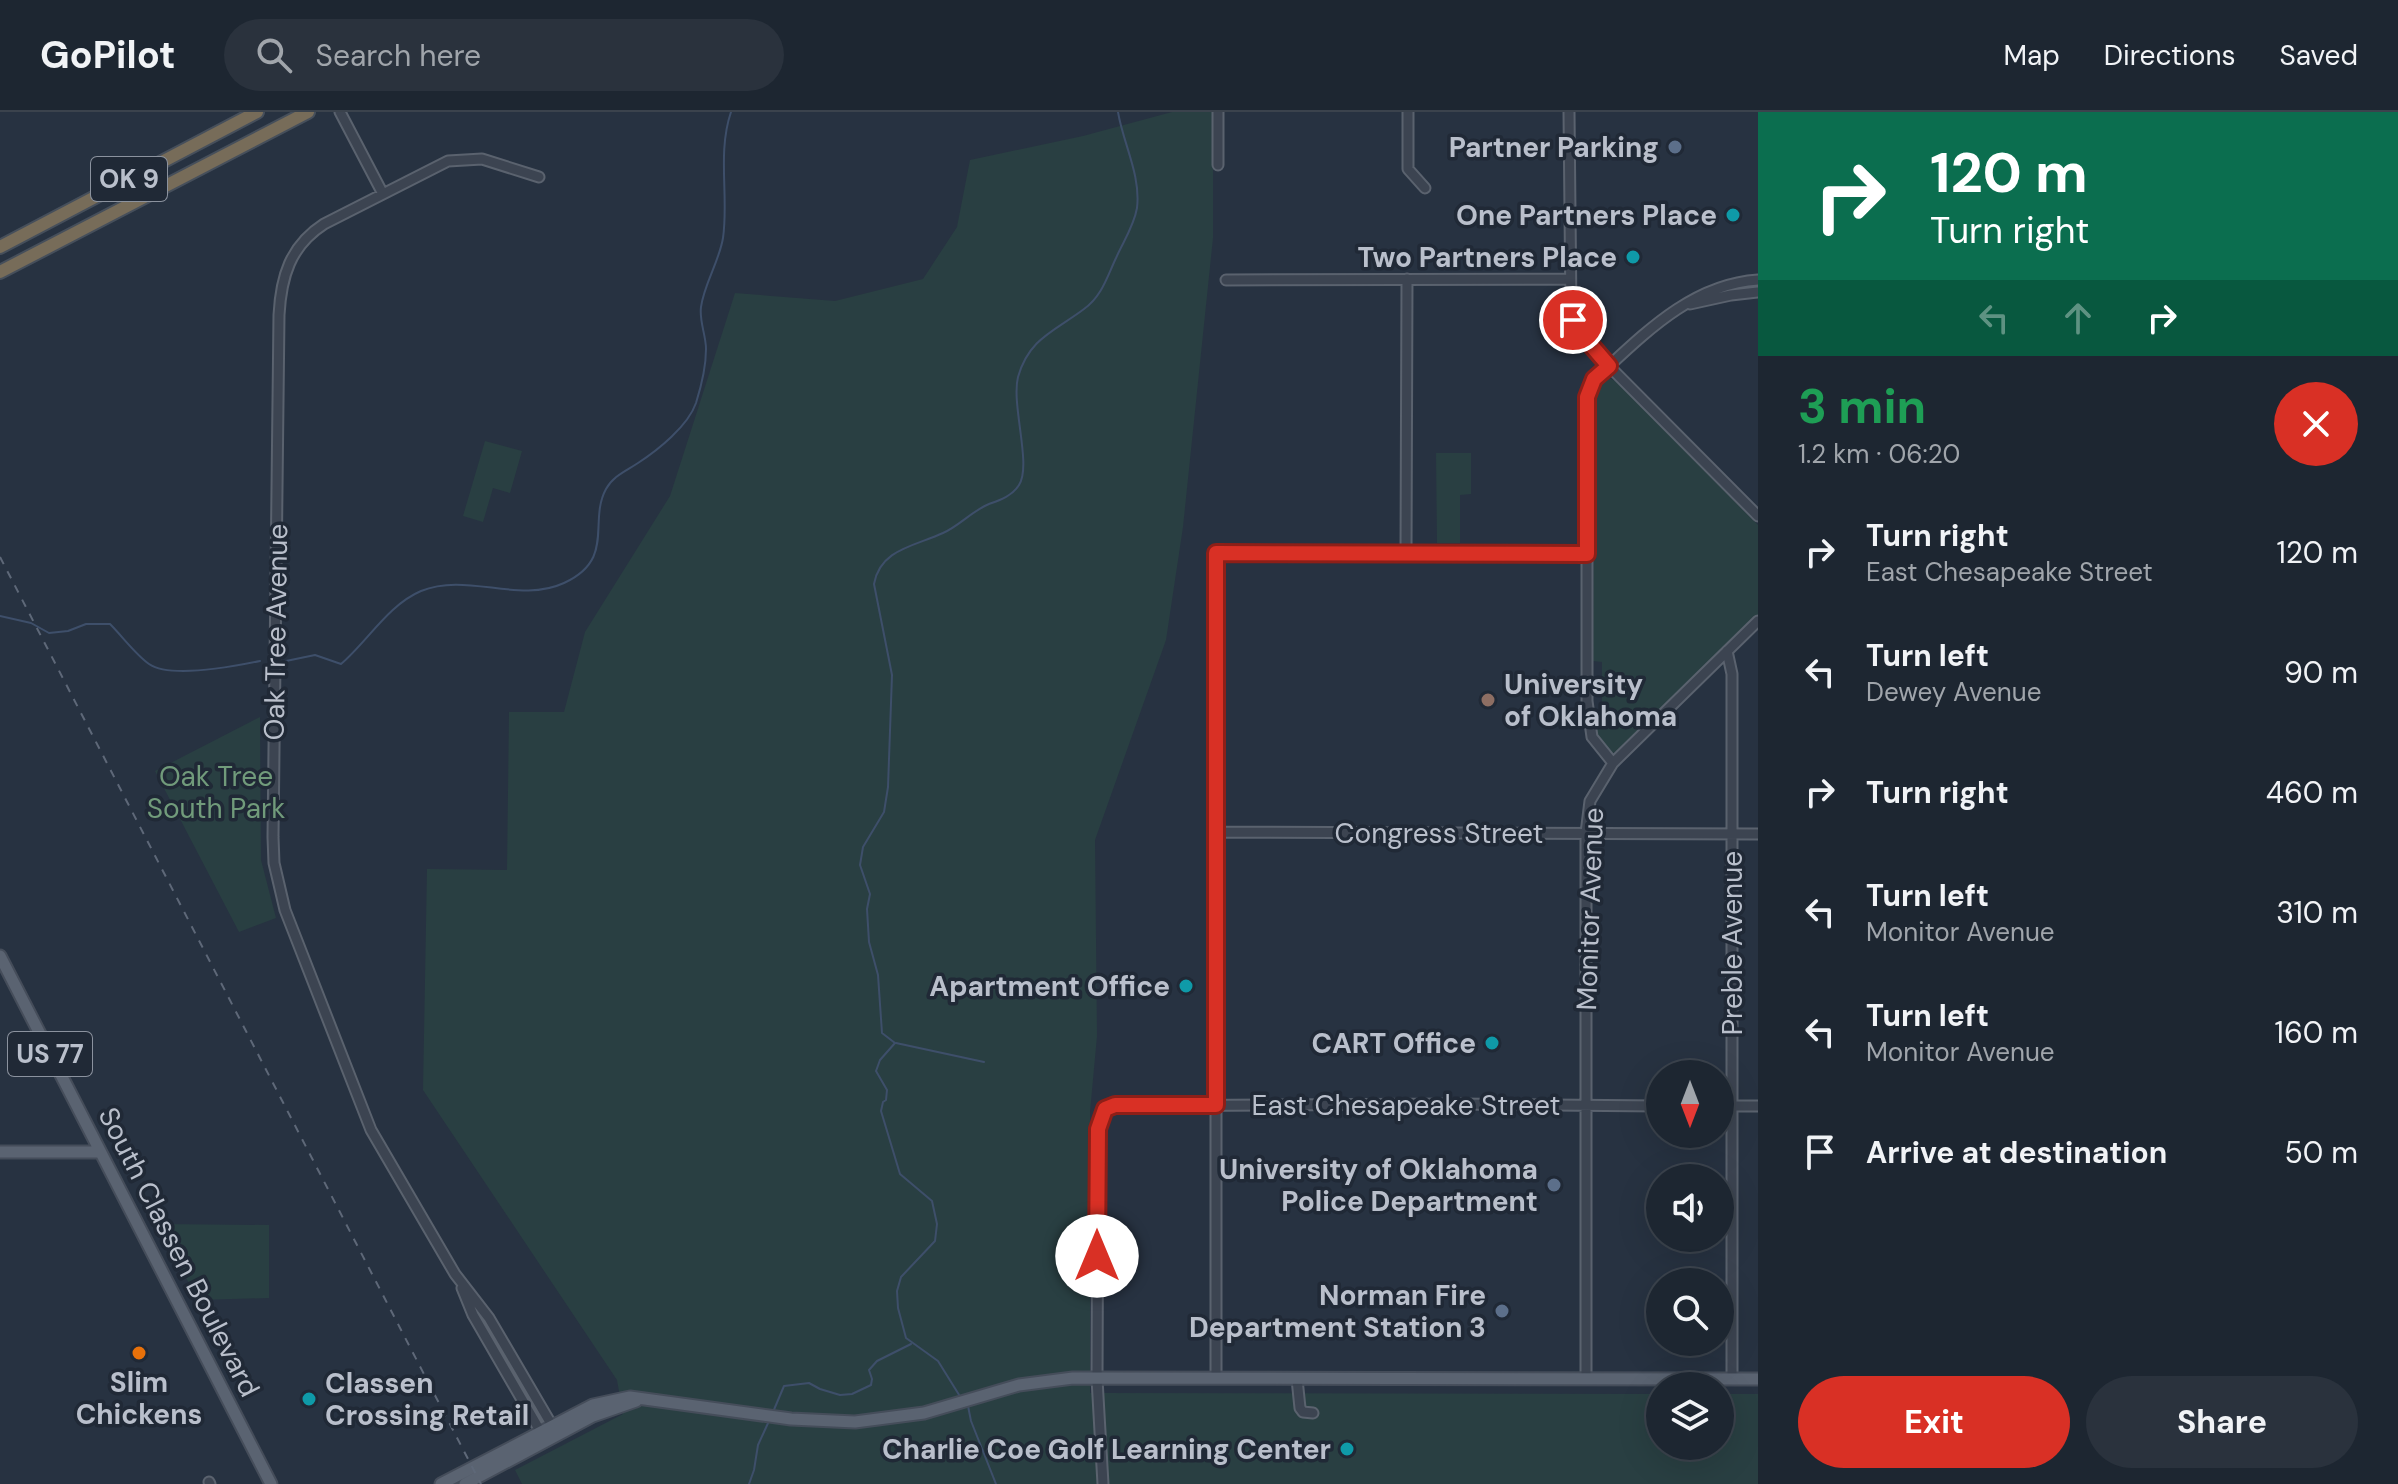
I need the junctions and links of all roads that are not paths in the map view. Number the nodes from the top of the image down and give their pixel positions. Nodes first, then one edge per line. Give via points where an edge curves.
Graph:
1 (257, 112) edge
2 (308, 112) edge
3 (340, 112) edge
4 (1218, 112) edge
5 (1408, 112) edge
6 (1569, 112) edge
7 (1218, 165) dead end
8 (539, 177) dead end
9 (1425, 188) dead end
10 (383, 194) junction
11 (0, 247) edge
12 (0, 272) edge
13 (1407, 279) junction
14 (1570, 279) junction
15 (1226, 280) dead end
16 (1758, 280) edge
17 (1758, 292) edge
18 (1687, 305) junction
19 (1609, 366) junction
20 (1758, 516) edge
21 (1406, 554) junction
22 (1587, 554) junction
23 (1758, 621) edge
24 (1727, 651) junction
25 (1613, 763) junction
26 (1217, 832) junction
27 (1586, 833) junction
28 (1758, 834) edge
29 (1733, 835) junction
30 (0, 956) edge
31 (1732, 1060) edge
32 (1216, 1105) junction
33 (1586, 1106) junction
34 (1646, 1106) edge
35 (1734, 1106) edge
36 (1758, 1106) edge
37 (1732, 1148) edge
38 (0, 1152) edge
39 (100, 1152) junction
40 (455, 1274) junction
41 (506, 1347) junction
42 (496, 1354) junction
43 (1732, 1372) edge
44 (1216, 1378) junction
45 (1097, 1379) junction
46 (1297, 1379) junction
47 (1586, 1379) junction
48 (1646, 1379) edge
49 (1734, 1379) edge
50 (1758, 1379) edge
51 (1313, 1413) dead end
52 (555, 1431) junction
53 (543, 1437) junction
54 (271, 1484) edge
55 (441, 1484) edge
56 (465, 1484) edge
57 (1103, 1484) edge

1 - 11 highway, OK 9
2 - 12 highway, OK 9
3 - 10 street
4 - 7 street
5 - 9 street via 1408,169
6 - 14 street
8 - 10 street, Oak Tree Avenue via 497,162 456,159
10 - 40 street, Oak Tree Avenue via 310,235 292,255 281,285 274,863 285,910 359,1103
13 - 14 street
13 - 15 street
13 - 21 street
14 - 19 street via 1573,320
16 - 18 street via 1719,287
17 - 18 street
18 - 19 street via 1653,324
19 - 20 street
19 - 22 street via 1594,379 1587,397
21 - 22 street
21 - 26 street via 1216,553
22 - 25 street via 1588,719 1592,737
23 - 24 street, Monitor Avenue
24 - 25 street, Monitor Avenue
24 - 29 street, Preble Avenue via 1732,674
25 - 27 street, Monitor Avenue via 1590,801
26 - 27 street, Congress Street
26 - 32 street
27 - 29 street, Congress Street
27 - 33 street, Monitor Avenue
28 - 29 street, Congress Street
29 - 31 street, Preble Avenue
30 - 39 main road, South Classen Boulevard / US 77
32 - 33 street, East Chesapeake Street
32 - 44 street
32 - 45 street, East Chesapeake Street via 1105,1109 1098,1129
33 - 34 street, East Chesapeake Street
33 - 47 street, Monitor Avenue
35 - 36 street
37 - 43 street, Preble Avenue
38 - 39 main road
39 - 54 main road, South Classen Boulevard / US 77
40 - 41 street, Oak Tree Avenue
40 - 42 street, Oak Tree Avenue
41 - 42 street
41 - 52 street, Oak Tree Avenue
42 - 53 street, Oak Tree Avenue
44 - 45 main road
44 - 46 main road
45 - 52 main road via 1040,1381 938,1409 855,1422 630,1397 603,1401
45 - 57 street
46 - 47 main road
46 - 51 street via 1300,1408
47 - 48 main road
49 - 50 main road
52 - 53 main road
53 - 55 main road
53 - 56 main road

